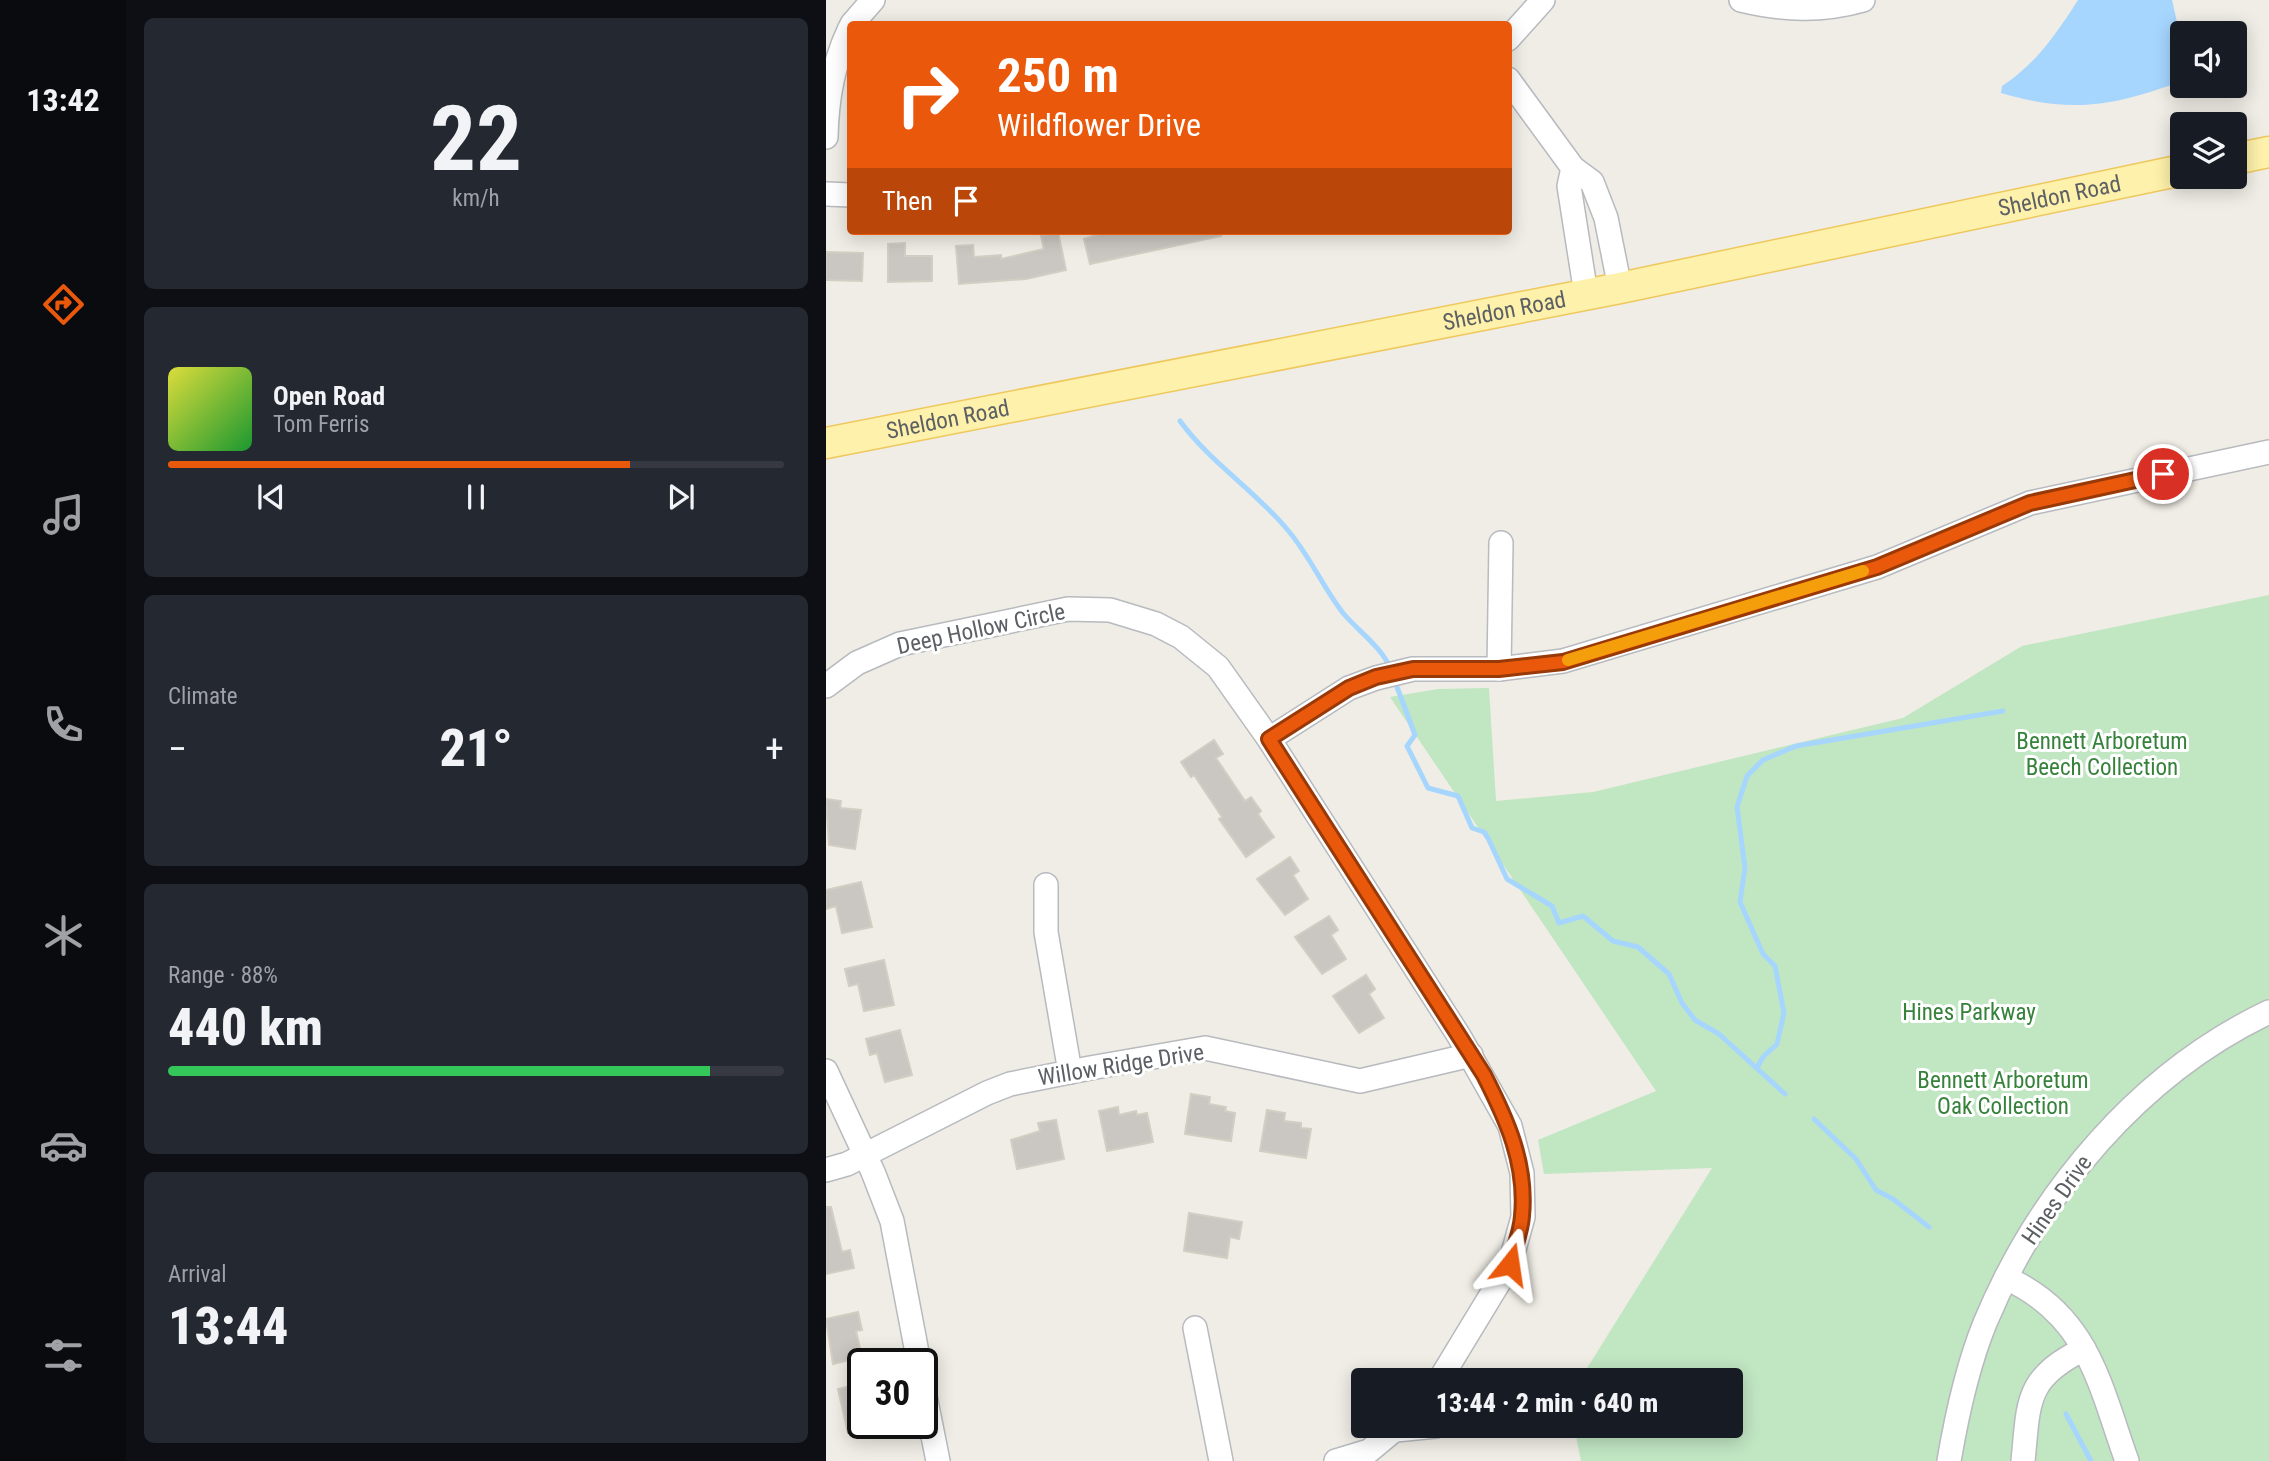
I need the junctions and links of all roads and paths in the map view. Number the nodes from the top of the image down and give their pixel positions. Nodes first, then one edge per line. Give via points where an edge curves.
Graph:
1 (873, 0) edge
2 (1543, 0) edge
3 (1741, 0) edge
4 (1863, 0) edge
5 (855, 21) edge
6 (1512, 35) edge
7 (847, 36) edge
8 (1512, 84) edge
9 (826, 137) edge
10 (2269, 152) edge
11 (2247, 157) edge
12 (1573, 167) junction
13 (2170, 173) edge
14 (826, 194) edge
15 (847, 195) edge
16 (1620, 288) junction
17 (1586, 294) junction
18 (826, 443) edge
19 (2269, 452) edge
20 (1501, 543) dead end
21 (1499, 669) junction
22 (826, 686) edge
23 (1269, 739) junction
24 (1046, 884) dead end
25 (2269, 1012) edge
26 (1471, 1055) junction
27 (826, 1071) edge
28 (1070, 1072) junction
29 (865, 1155) junction
30 (826, 1170) edge
31 (2006, 1278) junction
32 (1195, 1328) dead end
33 (916, 1348) edge
34 (2084, 1349) junction
35 (1453, 1357) junction
36 (1447, 1368) edge
37 (1453, 1368) edge
38 (1385, 1438) edge
39 (934, 1439) edge
40 (938, 1461) edge
41 (1221, 1461) edge
42 (1336, 1461) edge
43 (1949, 1461) edge
44 (2023, 1461) edge
45 (2127, 1461) edge

1 - 5 street
2 - 6 street
3 - 4 street via 1794,10
7 - 9 street via 827,97
8 - 12 street
10 - 11 main road
12 - 16 street via 1591,181 1606,218
12 - 17 street via 1569,186
13 - 16 main road, Sheldon Road
14 - 15 street
16 - 17 main road, Sheldon Road
17 - 18 main road, Sheldon Road
19 - 21 street via 2030,503 1877,567 1563,662
20 - 21 street
21 - 23 street via 1413,669 1376,677 1349,688
22 - 23 street, Deep Hollow Circle via 857,663 900,643 1046,612 1110,610 1156,624 1204,654 1229,679
23 - 26 street, Deep Hollow Circle
24 - 28 street via 1046,932
25 - 31 street, Hines Drive via 2192,1058 2107,1133 2057,1194
26 - 28 street, Willow Ridge Drive via 1360,1081 1205,1048
26 - 35 street, Deep Hollow Circle via 1510,1126 1522,1173 1522,1217 1510,1264
27 - 29 street
28 - 29 street, Willow Ridge Drive via 987,1093
29 - 30 street, Willow Ridge Drive
29 - 33 street via 892,1221
31 - 34 street via 2045,1299
31 - 43 street, Hines Drive via 1967,1375
32 - 41 street
34 - 44 street via 2043,1373 2028,1409
34 - 45 street
35 - 36 street, Deep Hollow Circle
35 - 37 street
38 - 42 street via 1369,1451
39 - 40 street

